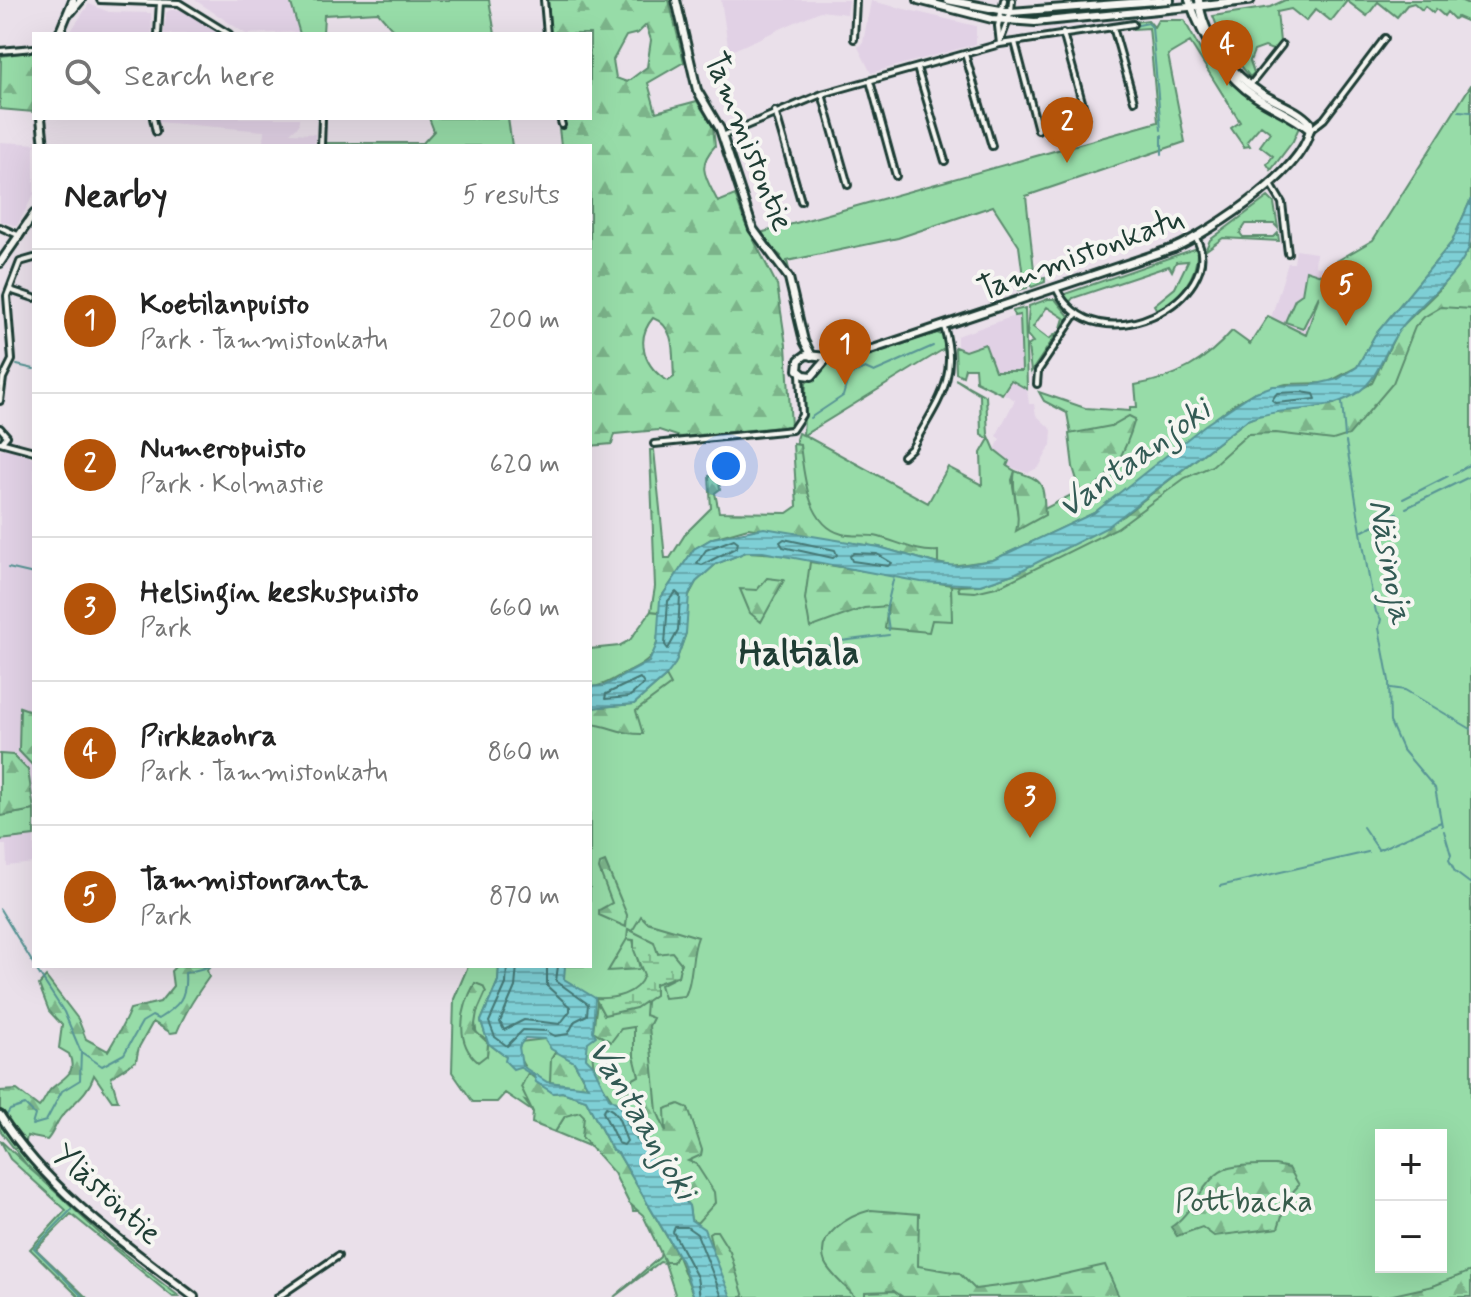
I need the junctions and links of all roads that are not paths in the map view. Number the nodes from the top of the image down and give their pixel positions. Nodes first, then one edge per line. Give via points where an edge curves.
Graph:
1 (73, 0) edge
2 (81, 0) edge
3 (544, 0) edge
4 (676, 0) edge
5 (856, 0) edge
6 (918, 0) edge
7 (947, 0) edge
8 (1004, 0) edge
9 (1012, 0) edge
10 (1170, 0) edge
11 (1250, 0) edge
12 (104, 1) edge
13 (160, 2) edge
14 (1194, 3) edge
15 (1011, 12) junction
16 (68, 15) junction
17 (1002, 17) junction
18 (1133, 24) dead end
19 (1113, 27) junction
20 (60, 32) edge
21 (158, 32) edge
22 (226, 32) edge
23 (547, 32) edge
24 (1063, 33) junction
25 (1385, 38) dead end
26 (854, 39) dead end
27 (1000, 42) junction
28 (1015, 42) junction
29 (1282, 45) dead end
30 (32, 48) edge
31 (0, 51) edge
32 (965, 54) junction
33 (917, 68) junction
34 (870, 81) junction
35 (1248, 87) junction
36 (822, 94) junction
37 (1134, 101) dead end
38 (775, 111) junction
39 (1086, 116) dead end
40 (41, 120) edge
41 (153, 120) edge
42 (322, 120) edge
43 (561, 120) edge
44 (562, 125) dead end
45 (1038, 130) dead end
46 (1310, 130) junction
47 (156, 132) dead end
48 (722, 136) junction
49 (44, 144) edge
50 (321, 144) edge
51 (992, 146) dead end
52 (945, 161) dead end
53 (896, 176) dead end
54 (1270, 183) junction
55 (848, 185) dead end
56 (801, 201) dead end
57 (32, 217) edge
58 (0, 227) edge
59 (20, 236) junction
60 (1196, 238) junction
61 (1288, 253) dead end
62 (32, 259) edge
63 (0, 263) edge
64 (1056, 288) junction
65 (9, 290) junction
66 (32, 297) edge
67 (1077, 313) junction
68 (944, 327) junction
69 (804, 341) junction
70 (813, 356) junction
71 (828, 357) junction
72 (800, 358) junction
73 (819, 366) junction
74 (2, 372) edge
75 (800, 373) junction
76 (810, 376) junction
77 (1037, 384) dead end
78 (801, 387) junction
79 (0, 401) edge
80 (0, 429) edge
81 (7, 436) junction
82 (1, 442) edge
83 (19, 444) junction
84 (654, 444) dead end
85 (32, 450) edge
86 (903, 456) dead end
87 (0, 1115) edge
88 (338, 1256) dead end
89 (194, 1297) edge
90 (278, 1297) edge

1 - 16 street
2 - 16 street
3 - 23 street
4 - 48 street, Tammistontie via 697,90
5 - 26 street
6 - 17 street
7 - 17 street
8 - 17 street
9 - 15 street
10 - 15 street
11 - 14 main road
12 - 13 street
13 - 21 street
13 - 22 street via 192,7
14 - 17 street via 1050,21
14 - 35 street
15 - 17 street
16 - 20 street
17 - 27 street
18 - 19 street
19 - 24 street
19 - 37 street
24 - 28 street
24 - 39 street
25 - 46 street
27 - 28 street
27 - 32 street
28 - 45 street
29 - 35 street
30 - 31 street
32 - 33 street
32 - 51 street
33 - 34 street
33 - 52 street
34 - 36 street
34 - 53 street
35 - 46 street via 1305,118
36 - 38 street
36 - 55 street
38 - 48 street
38 - 56 street
40 - 49 street
41 - 47 street
42 - 50 street
43 - 44 street
46 - 54 street, Tammistonkatu
48 - 69 street, Tammistontie via 753,229 789,278
54 - 60 street, Tammistonkatu via 1223,223
54 - 61 street via 1282,203
57 - 59 street
58 - 59 street
59 - 63 street
60 - 64 street, Tammistonkatu
60 - 67 street via 1200,253 1192,282 1158,314 1114,325
62 - 65 street via 20,262
64 - 67 street
64 - 68 street, Tammistonkatu
65 - 66 street
65 - 74 street via 12,360
67 - 77 street via 1041,367
68 - 71 street, Tammistonkatu via 864,352
68 - 86 street via 952,358 948,381
69 - 70 street, Tammistontie
69 - 72 street, Tammistontie
70 - 71 street, Tammistonkatu
70 - 72 street
70 - 73 street
71 - 73 street
72 - 75 street
73 - 76 street
74 - 79 street
75 - 76 street
75 - 78 street
76 - 78 street
78 - 84 street via 802,415 792,430
80 - 81 street
81 - 82 street
81 - 83 street
82 - 83 street
83 - 85 street
87 - 89 street, Ylästöntie via 74,1200
88 - 90 street

